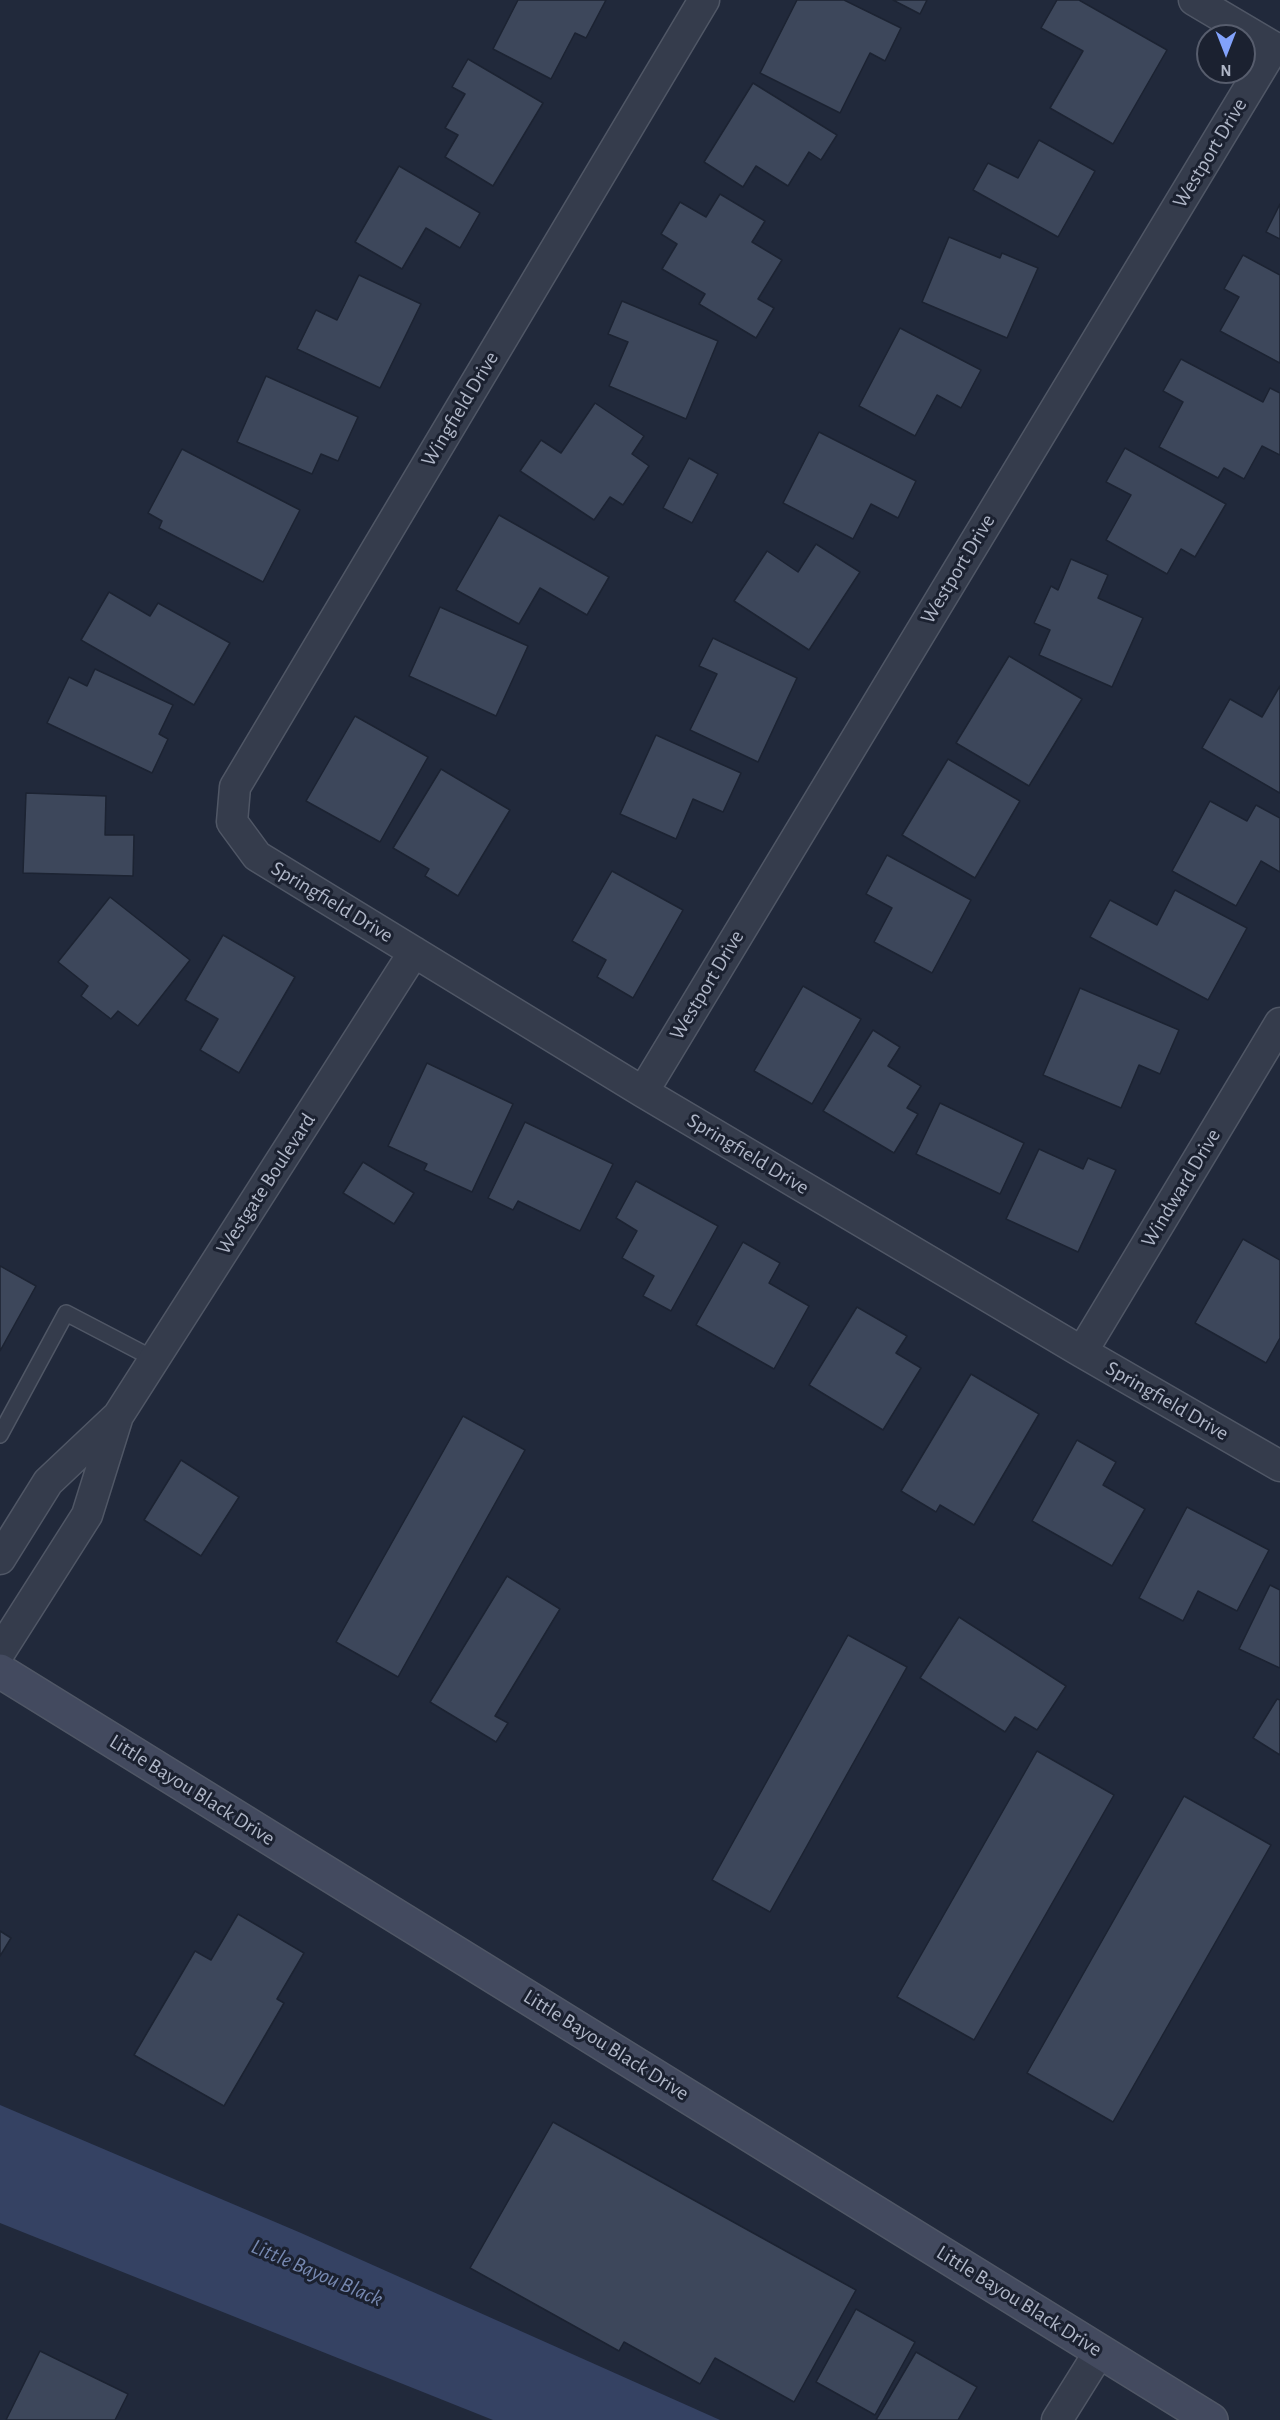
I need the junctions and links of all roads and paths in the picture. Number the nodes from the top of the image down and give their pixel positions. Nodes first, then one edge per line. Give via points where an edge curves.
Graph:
1 (704, 0) edge
2 (1194, 0) edge
3 (1277, 49) edge
4 (232, 822) joint
5 (414, 952) junction
6 (1280, 1023) edge
7 (643, 1092) junction
8 (1082, 1352) junction
9 (154, 1359) junction
10 (118, 1416) junction
11 (0, 1436) edge
12 (1280, 1466) edge
13 (0, 1559) edge
14 (0, 1652) edge
15 (0, 1671) edge
16 (1101, 2351) junction
17 (1057, 2420) edge
18 (1211, 2420) edge

1 - 4 street, Wingfield Drive via 235,787
2 - 3 street
3 - 7 street, Westport Drive
4 - 5 street, Springfield Drive via 257,856
5 - 7 street, Springfield Drive
5 - 9 street, Westgate Boulevard
6 - 8 street, Windward Drive
7 - 8 street, Springfield Drive
8 - 12 street, Springfield Drive
9 - 10 street, Westgate Boulevard
9 - 11 lane via 66,1314
10 - 13 street, Westgate Boulevard via 48,1482
10 - 14 street, Westgate Boulevard via 87,1515
15 - 16 main road, Little Bayou Black Drive
16 - 17 street
16 - 18 main road, Little Bayou Black Drive

